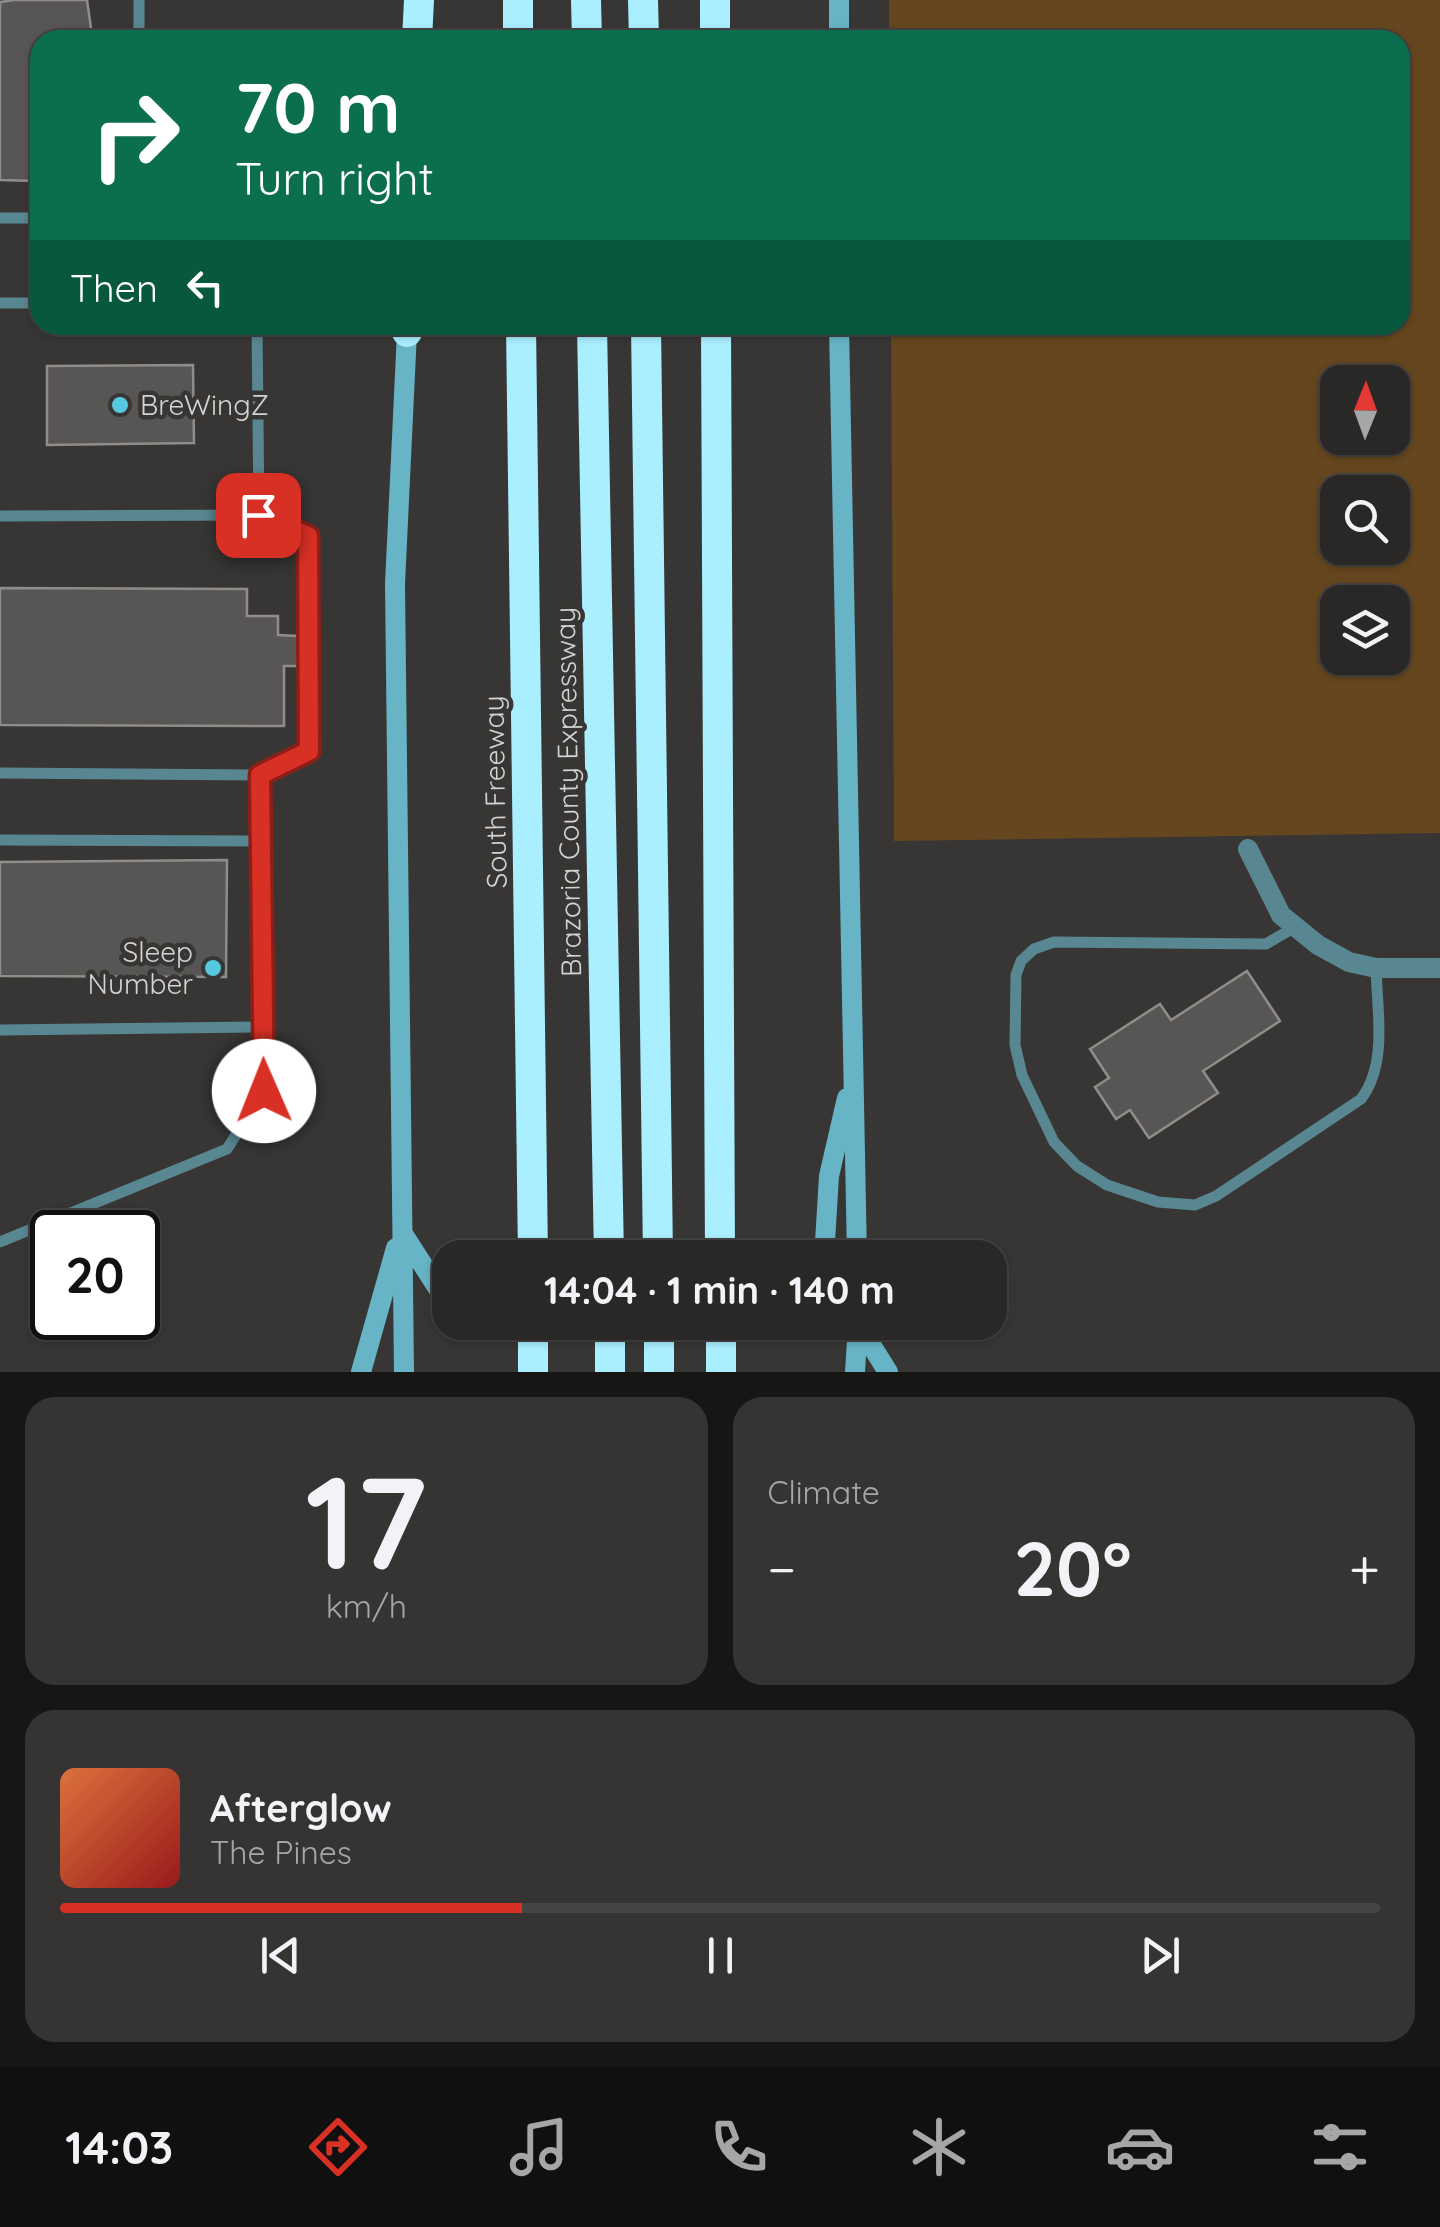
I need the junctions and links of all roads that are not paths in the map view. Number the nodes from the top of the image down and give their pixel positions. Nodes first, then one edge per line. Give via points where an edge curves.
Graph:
1 (139, 0) edge
2 (419, 0) edge
3 (518, 0) edge
4 (586, 0) edge
5 (643, 0) edge
6 (715, 0) edge
7 (838, 0) edge
8 (139, 30) edge
9 (418, 30) edge
10 (518, 30) edge
11 (587, 30) edge
12 (644, 30) edge
13 (715, 30) edge
14 (839, 30) edge
15 (0, 218) edge
16 (30, 218) edge
17 (0, 303) edge
18 (30, 303) edge
19 (257, 335) edge
20 (407, 335) edge
21 (522, 335) edge
22 (592, 335) edge
23 (646, 335) edge
24 (716, 335) edge
25 (840, 335) edge
26 (258, 515) junction
27 (0, 516) edge
28 (0, 773) edge
29 (260, 775) junction
30 (0, 840) edge
31 (260, 841) junction
32 (1248, 850) dead end
33 (1295, 927) junction
34 (1376, 968) junction
35 (1440, 968) edge
36 (264, 1026) junction
37 (0, 1030) edge
38 (855, 1067) junction
39 (402, 1232) junction
40 (533, 1240) edge
41 (609, 1240) edge
42 (658, 1240) edge
43 (720, 1240) edge
44 (824, 1240) edge
45 (857, 1240) edge
46 (0, 1242) edge
47 (432, 1278) edge
48 (533, 1340) edge
49 (610, 1340) edge
50 (659, 1340) edge
51 (721, 1340) edge
52 (857, 1340) edge
53 (868, 1340) edge
54 (361, 1372) edge
55 (404, 1372) edge
56 (533, 1372) edge
57 (610, 1372) edge
58 (659, 1372) edge
59 (722, 1372) edge
60 (855, 1372) edge
61 (888, 1372) edge

1 - 8 lane
2 - 9 highway
3 - 10 highway
4 - 11 highway
5 - 12 highway
6 - 13 highway
7 - 14 main road
15 - 16 lane
17 - 18 lane
19 - 26 lane
20 - 39 main road via 395,584
21 - 40 highway, South Freeway
22 - 41 highway, Brazoria County Expressway
23 - 42 highway
24 - 43 highway
25 - 38 main road
26 - 27 lane
26 - 29 lane via 308,536 309,751
28 - 29 lane
29 - 31 lane
30 - 31 lane
31 - 36 lane
32 - 33 street via 1281,916
33 - 34 street via 1349,962
33 - 34 lane via 1266,944 1054,942 1021,961 1016,1045 1022,1075 1054,1142 1077,1166 1107,1185 1168,1204 1195,1205 1216,1196 1369,1088 1377,1072
34 - 35 street
36 - 37 lane
36 - 46 lane via 264,1091 227,1149
38 - 44 main road via 829,1176
38 - 45 main road
39 - 47 main road
39 - 54 main road
39 - 55 main road
48 - 56 highway
49 - 57 highway
50 - 58 highway
51 - 59 highway
52 - 60 main road
53 - 61 main road

